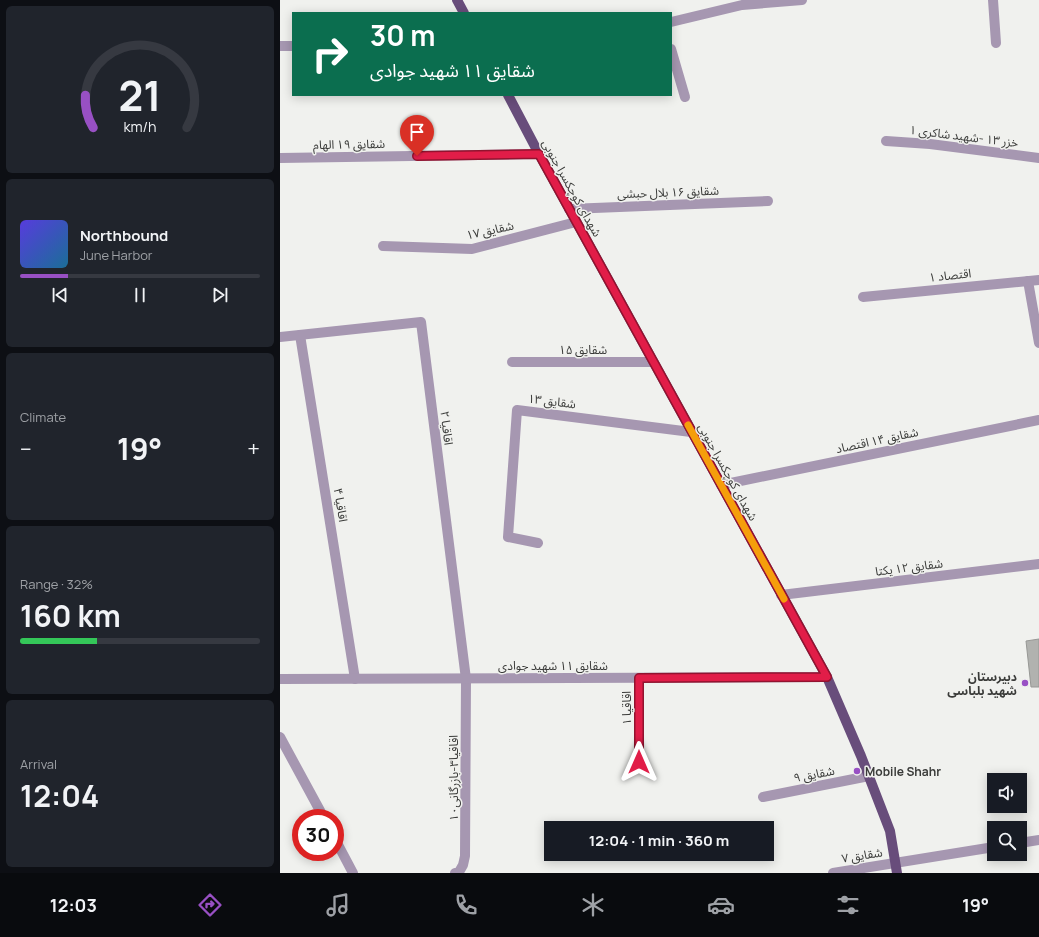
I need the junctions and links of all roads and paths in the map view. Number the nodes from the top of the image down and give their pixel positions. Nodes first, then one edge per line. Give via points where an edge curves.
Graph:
1 (457, 0) edge
2 (802, 0) edge
3 (993, 0) edge
4 (463, 12) edge
5 (672, 22) edge
6 (996, 43) dead end
7 (280, 46) edge
8 (292, 46) edge
9 (672, 52) edge
10 (509, 96) edge
11 (685, 97) dead end
12 (886, 140) dead end
13 (539, 154) junction
14 (280, 158) edge
15 (1039, 158) edge
16 (768, 201) dead end
17 (569, 209) junction
18 (576, 222) junction
19 (383, 246) dead end
20 (1039, 280) edge
21 (1028, 281) junction
22 (863, 297) dead end
23 (300, 334) junction
24 (280, 337) edge
25 (1039, 343) edge
26 (512, 362) dead end
27 (653, 362) junction
28 (1039, 420) edge
29 (692, 432) junction
30 (721, 485) junction
31 (538, 543) dead end
32 (1039, 564) edge
33 (781, 595) junction
34 (827, 677) junction
35 (639, 678) junction
36 (280, 679) edge
37 (355, 679) junction
38 (466, 679) junction
39 (280, 737) edge
40 (639, 762) dead end
41 (869, 776) junction
42 (763, 797) dead end
43 (319, 809) edge
44 (1039, 840) edge
45 (1027, 842) edge
46 (987, 848) edge
47 (344, 856) edge
48 (896, 868) edge
49 (353, 873) edge
50 (455, 873) edge
51 (833, 873) edge

1 - 4 main road
2 - 5 street via 742,5
3 - 6 street
7 - 8 street
9 - 11 street
10 - 13 main road, شهدای کوچکسرا جنوبی
12 - 15 street, خزر ۱۳ -شهید شاکری ۱
13 - 14 street, شقایق ۱۹ الهام
13 - 17 main road, شهدای کوچکسرا جنوبی
16 - 17 street, شقایق ۱۶ بلال حبشی
17 - 18 main road, شهدای کوچکسرا جنوبی
18 - 19 street, شقایق ۱۷ via 472,249
18 - 27 main road, شهدای کوچکسرا جنوبی
20 - 21 street, اقتصاد ۱
21 - 22 street, اقتصاد ۱
21 - 25 street
23 - 24 street, اقاقیا ۲
23 - 37 street, اقاقیا ۴
23 - 38 street, اقاقیا ۲ via 421,322
26 - 27 street, شقایق ۱۵
27 - 29 main road, شهدای کوچکسرا جنوبی
28 - 30 street, شقایق ۱۴ اقتصاد
29 - 30 main road, شهدای کوچکسرا جنوبی
29 - 31 street, شقایق ۱۳ via 517,410 508,537
30 - 33 main road, شهدای کوچکسرا جنوبی
32 - 33 street, شقایق ۱۲ یکتا
33 - 34 main road, شهدای کوچکسرا جنوبی
34 - 35 street, شقایق ۱۱ شهید جوادی
34 - 41 main road, شهدای کوچکسرا جنوبی
35 - 38 street, شقایق ۱۱ شهید جوادی
35 - 40 street, اقاقیا ۱
36 - 37 street, شقایق ۱۱ شهید جوادی
37 - 38 street, شقایق ۱۱ شهید جوادی
38 - 50 street, اقاقیا۳-بازرگانی۱۰ via 465,856 459,872
39 - 43 street
41 - 42 street, شقایق ۹
41 - 48 main road, شهدای کوچکسرا جنوبی via 890,831
44 - 45 street
46 - 48 street, شقایق ۷
47 - 49 street
48 - 51 street, شقایق ۷

